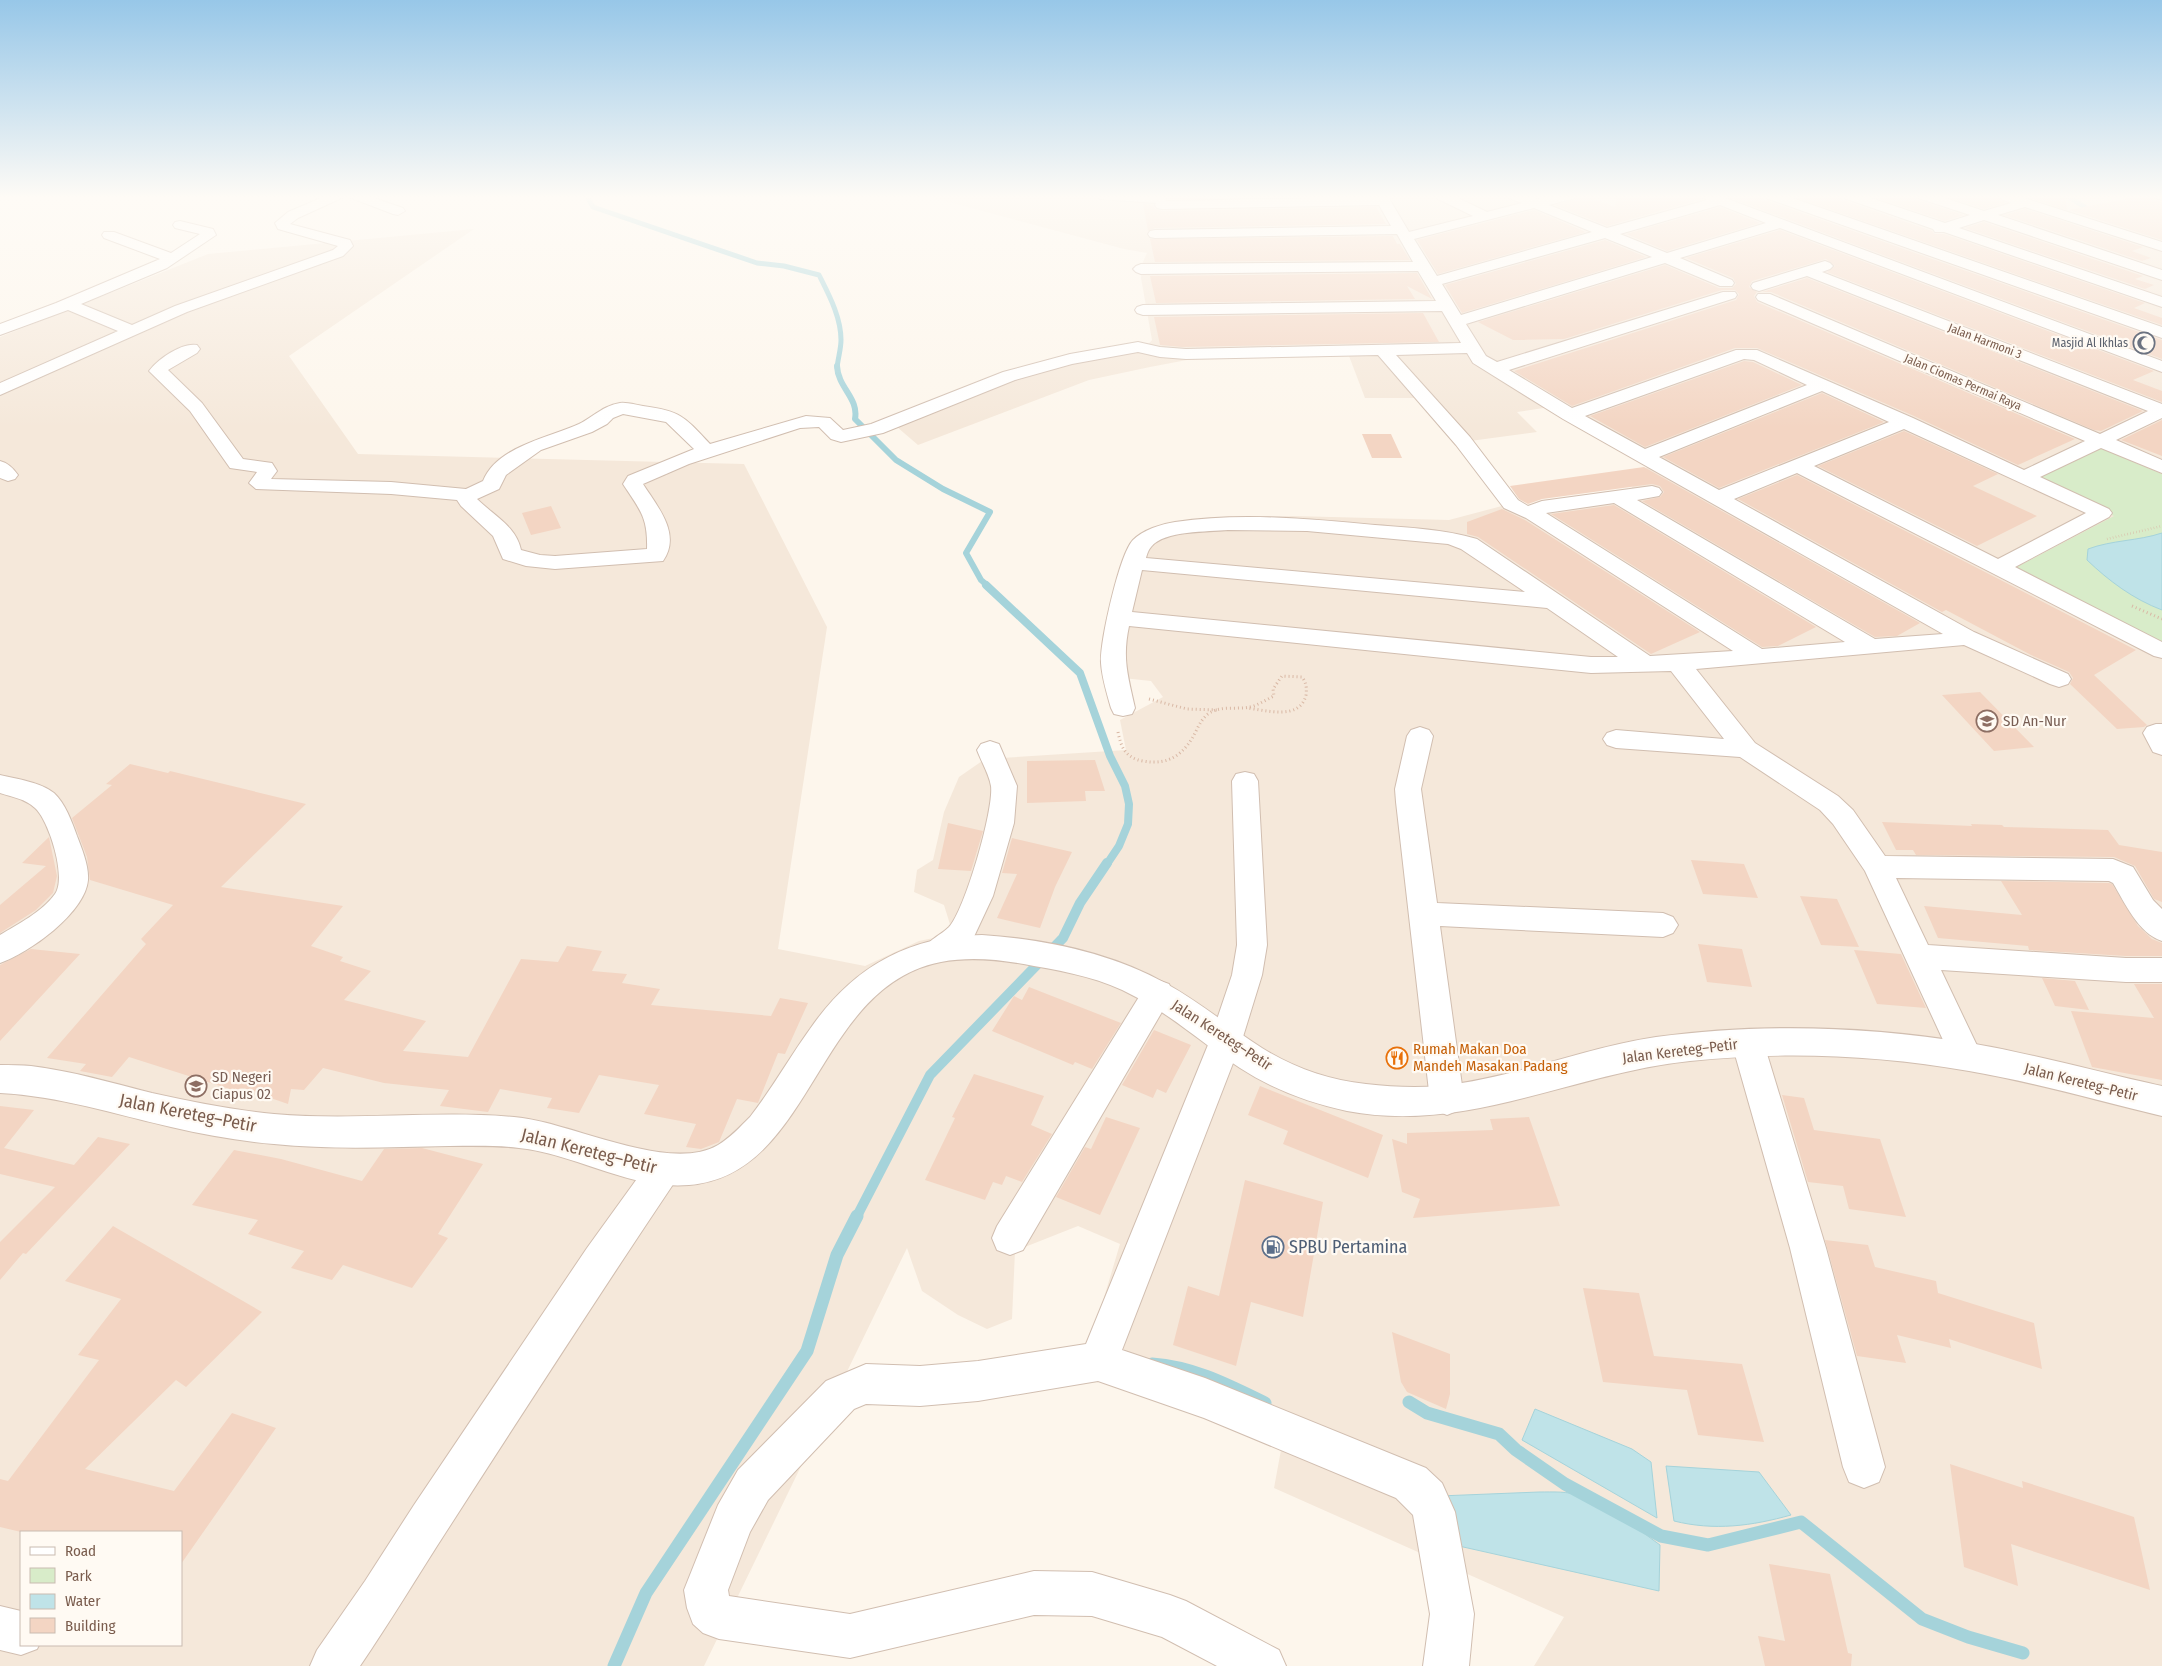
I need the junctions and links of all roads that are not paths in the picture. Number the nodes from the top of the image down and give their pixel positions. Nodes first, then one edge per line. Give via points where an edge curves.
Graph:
1 (144, 273) edge
2 (283, 273) edge
3 (1141, 273) edge
4 (1426, 273) edge
5 (1464, 273) edge
6 (1617, 273) edge
7 (1699, 273) edge
8 (1802, 273) edge
9 (1811, 273) edge
10 (1916, 273) edge
11 (1992, 273) edge
12 (2076, 273) edge
13 (1432, 282) junction
14 (1745, 293) junction
15 (1142, 296) junction
16 (2162, 302) edge
17 (62, 306) junction
18 (1446, 306) junction
19 (1455, 322) junction
20 (3, 326) edge
21 (133, 331) junction
22 (2162, 333) edge
23 (1143, 347) junction
24 (1471, 348) junction
25 (191, 349) dead end
26 (1383, 350) junction
27 (2162, 367) edge
28 (1494, 368) junction
29 (1822, 385) junction
30 (0, 390) edge
31 (2162, 411) edge
32 (1570, 415) junction
33 (1906, 422) junction
34 (2102, 442) junction
35 (707, 452) junction
36 (1644, 456) junction
37 (1798, 466) junction
38 (2162, 467) edge
39 (2025, 477) junction
40 (1652, 492) dead end
41 (469, 496) junction
42 (1618, 498) junction
43 (1718, 498) junction
44 (1533, 514) junction
45 (1133, 563) junction
46 (1998, 568) junction
47 (1551, 601) junction
48 (1119, 618) junction
49 (1966, 637) junction
50 (1871, 647) junction
51 (2162, 651) edge
52 (1757, 656) junction
53 (1678, 663) junction
54 (1645, 664) junction
55 (2059, 678) dead end
56 (1123, 708) road end
57 (2162, 733) edge
58 (1420, 736) dead end
59 (1616, 739) dead end
60 (2162, 746) edge
61 (1746, 749) junction
62 (990, 750) dead end
63 (1245, 781) dead end
64 (0, 784) edge
65 (1877, 867) junction
66 (1424, 914) junction
67 (1663, 925) dead end
68 (2162, 929) edge
69 (939, 950) junction
70 (0, 951) edge
71 (1918, 956) junction
72 (2162, 970) edge
73 (1158, 994) junction
74 (1226, 1040) junction
75 (1748, 1044) junction
76 (1966, 1056) junction
77 (0, 1079) edge
78 (1447, 1100) junction
79 (2162, 1101) edge
80 (664, 1169) junction
81 (1010, 1238) dead end
82 (1098, 1362) junction
83 (1864, 1467) dead end
84 (0, 1628) edge
85 (20, 1632) edge
86 (333, 1666) edge
87 (1263, 1666) edge
88 (1446, 1666) edge

1 - 17 street
2 - 21 street via 181,309
3 - 15 street
4 - 13 street
5 - 13 street
6 - 19 street
7 - 14 street, Jalan Ciomas Permai Raya
8 - 14 street
9 - 31 street, Jalan Harmoni 3
10 - 27 street
11 - 22 street
12 - 16 street
13 - 18 street
14 - 28 street
14 - 34 street, Jalan Ciomas Permai Raya
15 - 18 street
15 - 23 street
17 - 20 street
17 - 21 street via 73,306
18 - 19 street
19 - 24 street
21 - 30 street
23 - 26 street via 1186,354
23 - 35 street via 1036,367 876,429 837,435 827,423 814,421
24 - 26 street
24 - 28 street via 1479,359
25 - 41 street via 158,371 196,407 237,464 266,466 267,471 259,483 391,488
26 - 44 street via 1463,441 1511,504
28 - 32 street
29 - 32 street via 1757,354 1746,353
29 - 33 street
29 - 36 street
31 - 34 street
32 - 36 street
33 - 37 street
33 - 39 street
34 - 38 street, Jalan Ciomas Permai Raya
34 - 39 street
35 - 41 street via 673,418 621,408 585,428 534,446 497,472 492,485
35 - 41 street via 633,482 653,513 658,529 658,552 654,556 566,564 519,558 511,554 507,539 468,502
36 - 43 street
37 - 43 street
37 - 46 street
39 - 46 street via 2102,513
40 - 42 street
42 - 44 street via 1542,507
42 - 50 street
43 - 49 street
44 - 52 street
45 - 47 street
45 - 47 street via 1141,544 1151,536 1174,528 1263,524 1357,528 1461,540
45 - 48 street
46 - 51 street
47 - 54 street
48 - 54 street via 1572,664
48 - 56 street via 1113,660
49 - 50 street
49 - 55 street
50 - 52 street
52 - 53 street
53 - 54 street
53 - 61 street
57 - 60 street via 2156,734
58 - 66 street via 1408,790
59 - 61 street
61 - 65 street via 1829,803 1843,817
62 - 69 street via 1004,786 992,859 960,935
63 - 74 street via 1252,945 1247,975
64 - 70 street via 34,794 53,808 74,878 66,901
65 - 68 street via 2113,870 2123,875 2143,908
65 - 71 street
66 - 67 street
66 - 78 street
69 - 73 street, Jalan Kereteg–Petir via 997,946 1082,963 1116,972
69 - 80 street, Jalan Kereteg–Petir via 920,954 895,966 870,982 850,1001 809,1055 773,1115 749,1141 720,1163 696,1169
71 - 72 street
71 - 76 street
73 - 74 street, Jalan Kereteg–Petir
73 - 81 street
74 - 78 street, Jalan Kereteg–Petir via 1257,1062 1322,1090 1357,1098 1412,1102
74 - 82 street
75 - 76 street, Jalan Kereteg–Petir via 1826,1042
75 - 78 street, Jalan Kereteg–Petir via 1657,1051 1594,1063
75 - 83 street via 1808,1248
76 - 79 street, Jalan Kereteg–Petir
77 - 80 street, Jalan Kereteg–Petir via 34,1081 177,1114 272,1129 344,1133 526,1133
80 - 86 street
82 - 87 street via 978,1381 920,1386 866,1384 840,1395 753,1485 733,1520 706,1590 709,1608 719,1617 850,1636 1034,1593 1092,1594 1170,1617
82 - 88 street via 1205,1398 1411,1483 1427,1498 1434,1512 1452,1614
84 - 85 street

